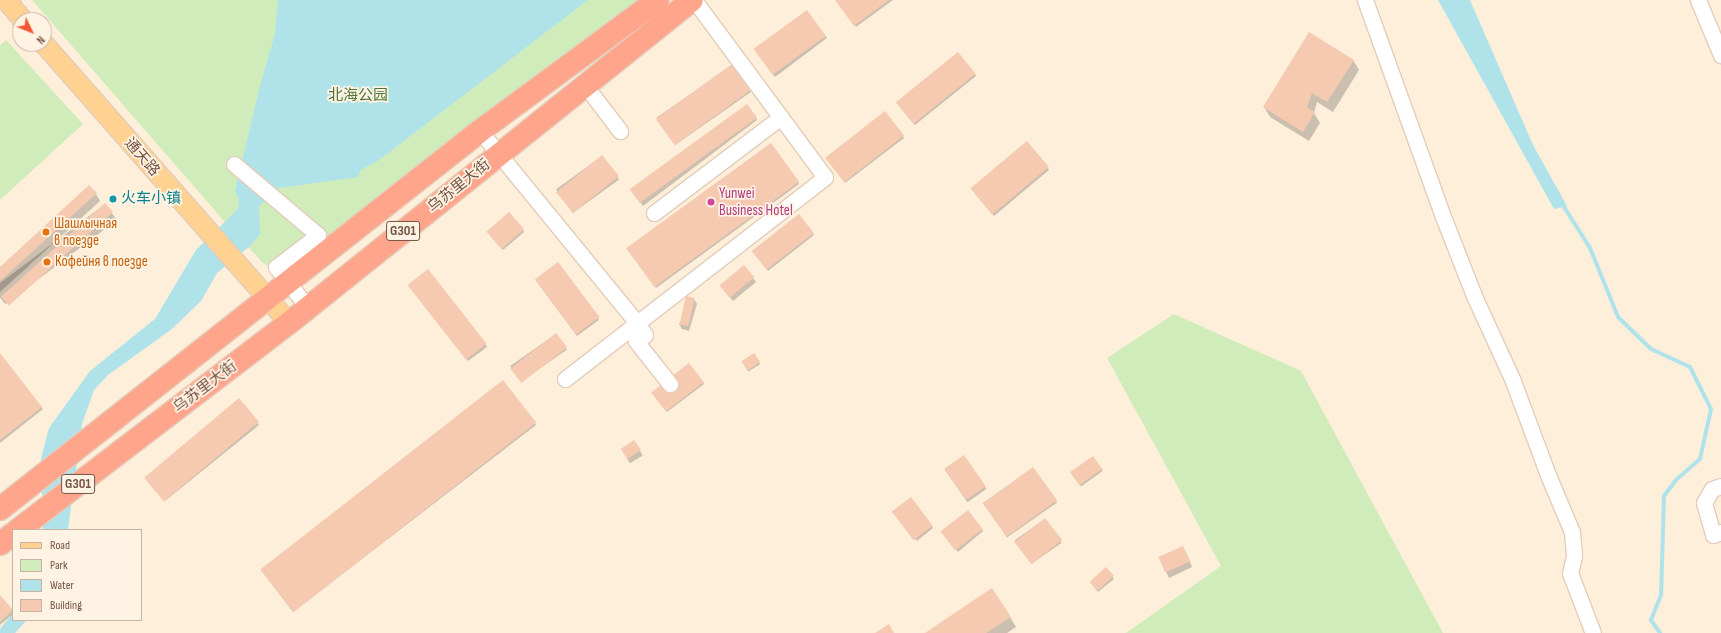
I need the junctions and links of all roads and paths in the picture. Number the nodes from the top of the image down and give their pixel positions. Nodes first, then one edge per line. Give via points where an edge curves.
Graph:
1 (6, 0) edge
2 (658, 0) edge
3 (693, 0) edge
4 (1365, 0) edge
5 (1698, 0) edge
6 (16, 12) edge
7 (51, 52) edge
8 (1721, 55) edge
9 (585, 85) junction
10 (781, 117) junction
11 (480, 131) junction
12 (620, 131) dead end
13 (499, 154) junction
14 (234, 164) dead end
15 (654, 213) dead end
16 (288, 282) junction
17 (267, 298) junction
18 (308, 308) junction
19 (288, 323) junction
20 (637, 323) junction
21 (565, 379) dead end
22 (670, 384) dead end
23 (1721, 486) edge
24 (0, 510) edge
25 (19, 529) edge
26 (1721, 532) edge
27 (12, 535) edge
28 (0, 544) edge
29 (1593, 633) edge

1 - 6 main road
2 - 11 highway, 乌苏里大街 / G301
3 - 9 highway, 乌苏里大街 / G301
3 - 10 street
4 - 29 street via 1442,214 1475,298 1513,381 1572,532 1574,556 1570,573
5 - 8 street
7 - 17 main road, 通天路
9 - 12 street
9 - 13 highway, 乌苏里大街 / G301
10 - 15 street
10 - 20 street via 825,177
11 - 13 street
11 - 16 highway, 乌苏里大街 / G301
13 - 18 highway, 乌苏里大街 / G301
13 - 20 street
14 - 16 street via 318,235 276,267
16 - 17 highway, 乌苏里大街 / G301
16 - 18 street
17 - 19 main road, 通天路
17 - 24 highway, 乌苏里大街 / G301
18 - 19 highway, 乌苏里大街 / G301
19 - 25 highway, 乌苏里大街 / G301
20 - 21 street
20 - 22 street via 645,335 636,341
23 - 26 street via 1712,489 1704,503 1713,535
27 - 28 highway

